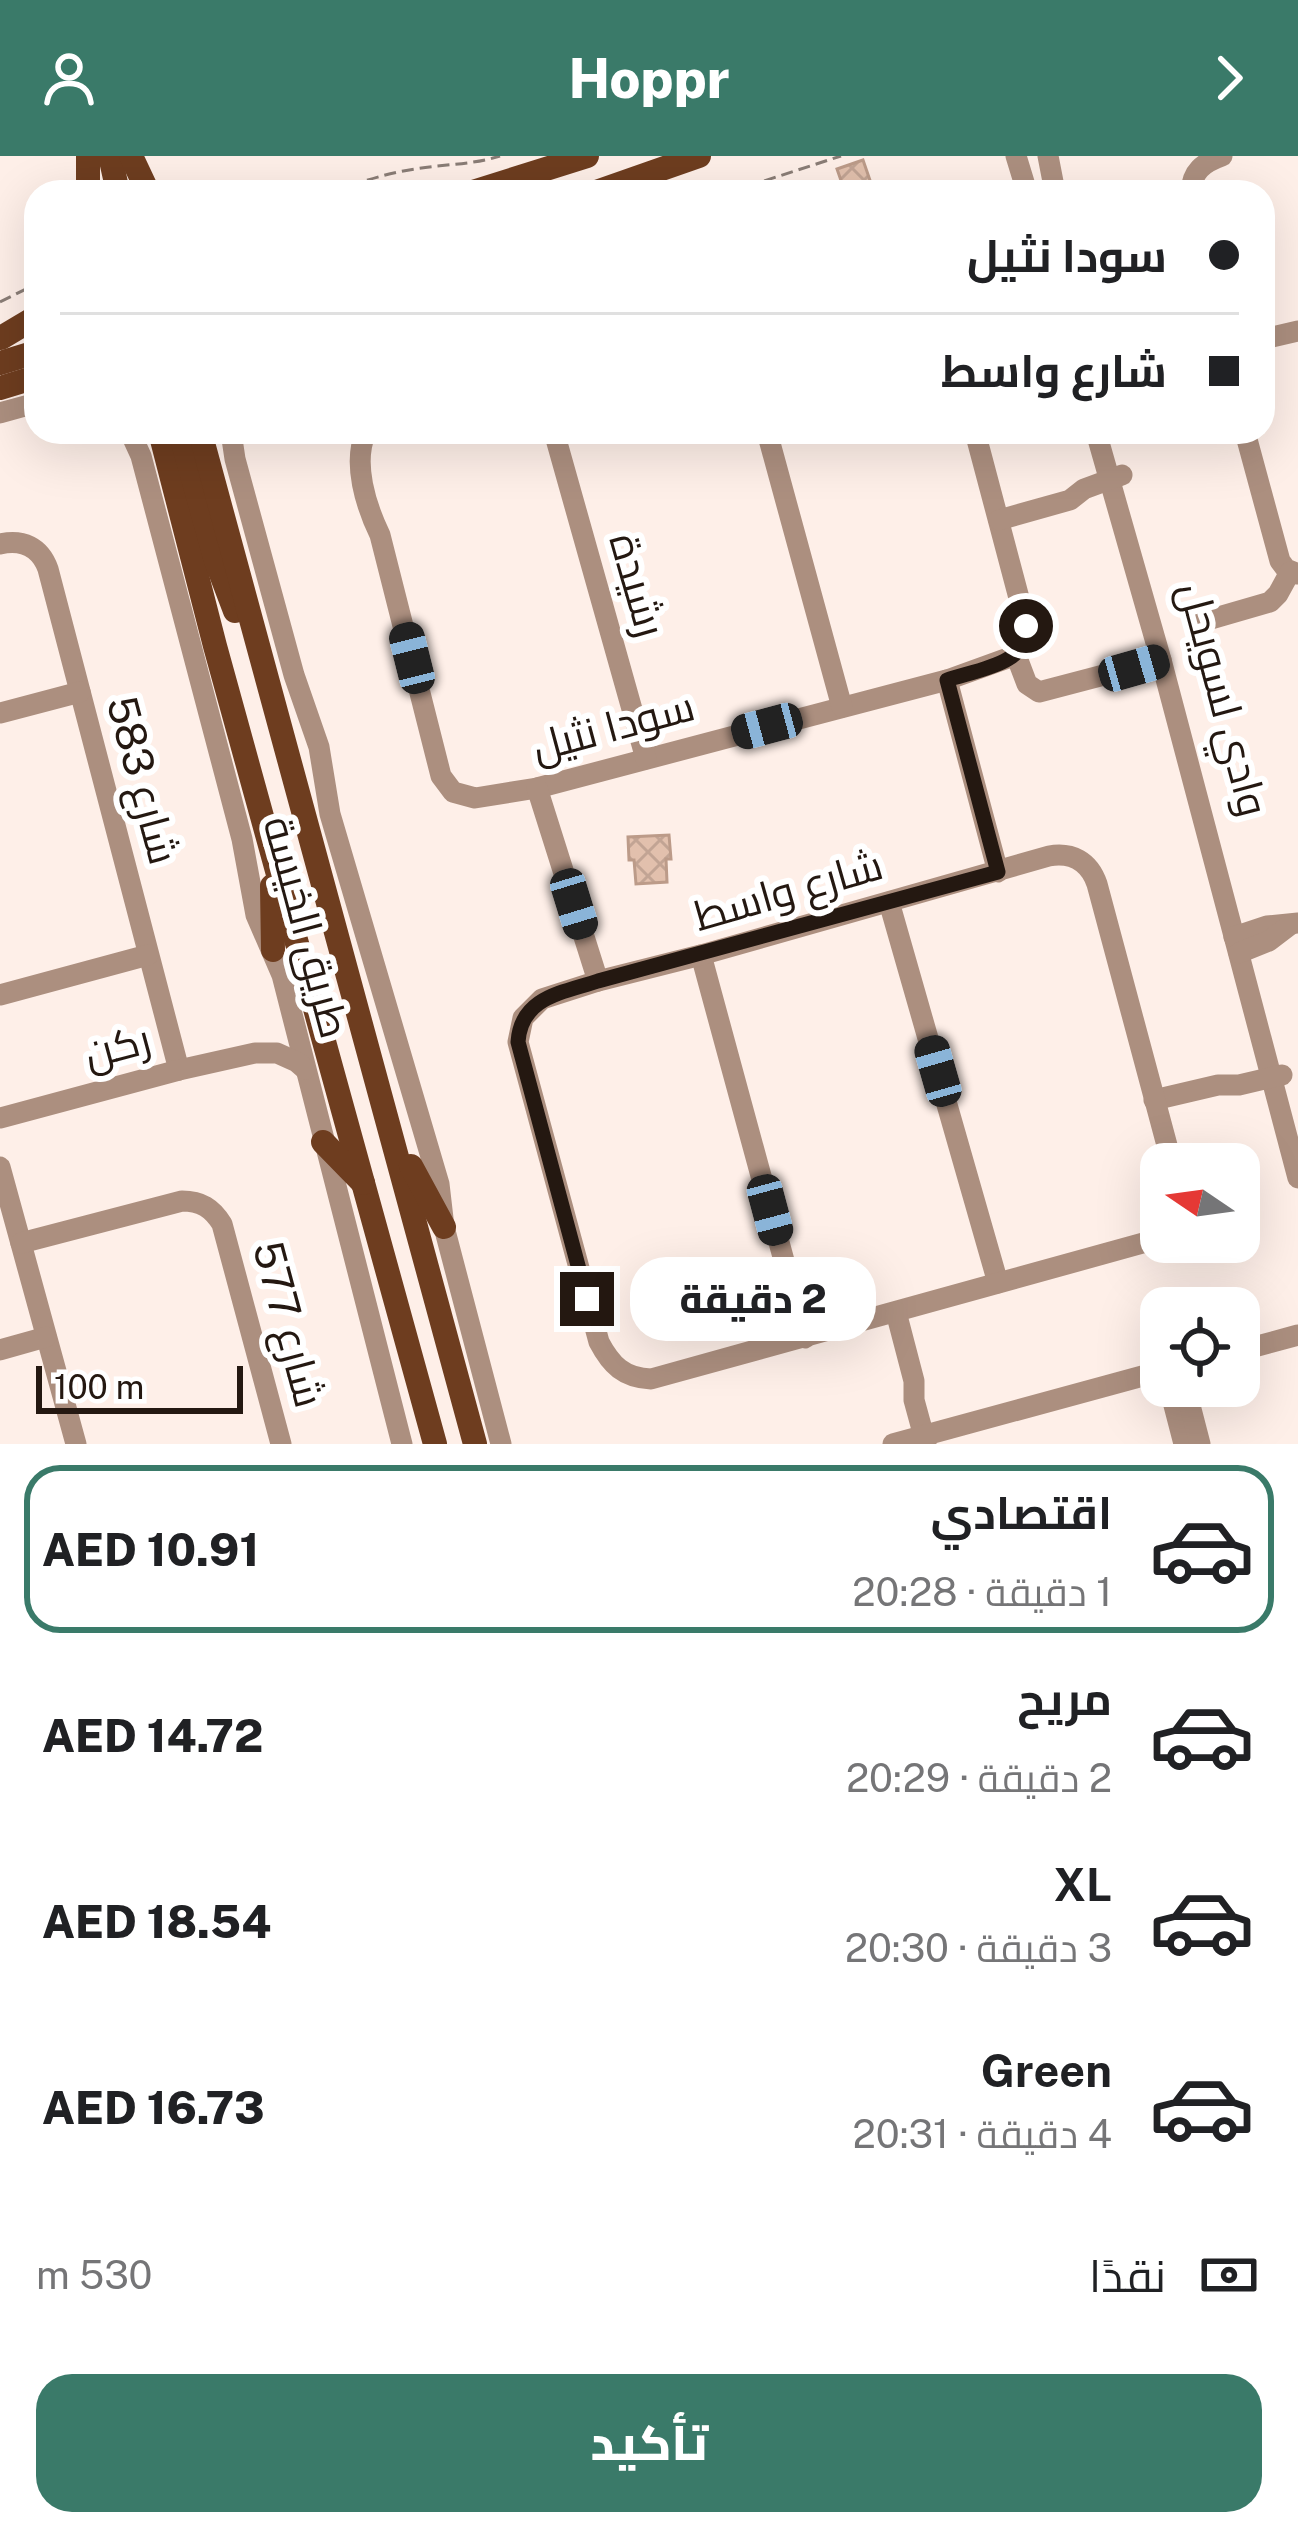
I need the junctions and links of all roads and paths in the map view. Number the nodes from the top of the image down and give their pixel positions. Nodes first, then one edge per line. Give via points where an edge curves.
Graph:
1 (500, 156) edge
2 (587, 156) edge
3 (699, 156) edge
4 (841, 156) edge
5 (1222, 156) edge
6 (370, 180) edge
7 (514, 180) edge
8 (630, 180) edge
9 (767, 180) edge
10 (1193, 180) edge
11 (136, 444) edge
12 (155, 444) edge
13 (164, 444) edge
14 (183, 444) edge
15 (203, 444) edge
16 (217, 444) edge
17 (233, 444) edge
18 (363, 444) edge
19 (557, 444) edge
20 (770, 444) edge
21 (978, 444) edge
22 (1101, 444) edge
23 (1114, 444) edge
24 (1248, 444) edge
25 (170, 466) junction
26 (1119, 486) junction
27 (220, 502) junction
28 (1000, 520) junction
29 (0, 544) edge
30 (1294, 573) edge
31 (1194, 624) dead end
32 (1016, 655) junction
33 (1161, 660) junction
34 (947, 680) junction
35 (268, 684) junction
36 (80, 692) junction
37 (842, 706) junction
38 (0, 713) edge
39 (646, 759) junction
40 (537, 788) junction
41 (272, 848) junction
42 (998, 872) junction
43 (889, 902) junction
44 (1294, 924) edge
45 (1243, 943) junction
46 (273, 950) junction
47 (148, 955) junction
48 (700, 955) junction
49 (598, 981) junction
50 (0, 995) edge
51 (291, 1011) junction
52 (255, 1053) junction
53 (305, 1069) junction
54 (1276, 1069) junction
55 (178, 1070) junction
56 (1154, 1100) junction
57 (0, 1118) edge
58 (1298, 1126) edge
59 (390, 1130) junction
60 (323, 1142) junction
61 (1166, 1143) edge
62 (0, 1167) edge
63 (1298, 1178) edge
64 (364, 1184) junction
65 (6, 1216) edge
66 (444, 1227) junction
67 (1140, 1244) edge
68 (23, 1252) junction
69 (0, 1267) edge
70 (998, 1283) junction
71 (896, 1312) junction
72 (1298, 1335) edge
73 (46, 1337) junction
74 (805, 1338) junction
75 (1260, 1345) edge
76 (0, 1350) edge
77 (1298, 1350) edge
78 (1260, 1360) edge
79 (1140, 1377) edge
80 (1140, 1392) edge
81 (1172, 1407) edge
82 (1190, 1407) edge
83 (934, 1440) edge
84 (76, 1444) edge
85 (281, 1444) edge
86 (402, 1444) edge
87 (435, 1444) edge
88 (476, 1444) edge
89 (501, 1444) edge
90 (892, 1444) edge
91 (1184, 1444) edge
92 (1200, 1444) edge

1 - 6 path
2 - 7 main road
3 - 8 main road
4 - 9 path
5 - 10 street
11 - 46 street, طريق الخيسة via 256,915
12 - 25 main road
13 - 25 main road, طريق الخيسة
14 - 35 main road via 224,584
15 - 27 main road, طريق الخيسة
16 - 27 main road
17 - 66 street, طريق الخيسة via 439,1184
18 - 40 street, سودا نثيل via 369,511 444,783 468,798
19 - 39 street, رشيدة
20 - 37 street
21 - 28 street
22 - 26 street, وادي لسويحل
23 - 26 street, وادي لسويحل
24 - 30 street via 1280,561
25 - 41 main road, طريق الخيسة
26 - 28 street via 1084,489
26 - 33 street, وادي لسويحل
26 - 45 street, وادي لسويحل
27 - 35 main road, طريق الخيسة
28 - 32 street via 1028,632
29 - 36 street, شارع 583 via 21,542 44,560
30 - 31 street via 1270,602
32 - 33 street via 1027,684 1040,692
32 - 34 street, سودا نثيل
33 - 45 street, وادي لسويحل
34 - 37 street, سودا نثيل
34 - 42 street
35 - 59 main road, طريق الخيسة
36 - 38 street
36 - 47 street, شارع 583
37 - 39 street, سودا نثيل
39 - 40 street, سودا نثيل
40 - 49 street
41 - 46 main road
41 - 64 main road, طريق الخيسة
42 - 43 street, شارع واسط
42 - 56 street, شارع واسط via 1059,854 1093,874
43 - 48 street, شارع واسط
43 - 70 street
44 - 45 street via 1275,938
45 - 54 street, وادي لسويحل
46 - 51 street, طريق الخيسة
47 - 50 street
47 - 55 street, شارع 583
48 - 49 street, شارع واسط
48 - 74 street
49 - 74 street, شارع واسط via 532,1006 518,1042 607,1358 623,1373 651,1379
51 - 52 street via 282,1032
51 - 53 street, طريق الخيسة
52 - 53 street via 277,1052
52 - 55 street, ركن
53 - 60 street, طريق الخيسة
54 - 56 street
54 - 58 street, وادي لسويحل
54 - 63 street, وادي لسويحل
55 - 57 street, ركن
56 - 61 street, شارع واسط
59 - 66 main road
59 - 88 main road, طريق الخيسة
60 - 64 main road
60 - 86 street, طريق الخيسة
62 - 65 street
64 - 87 main road, طريق الخيسة
65 - 68 street
66 - 89 street, طريق الخيسة
67 - 70 street, شارع واسط
68 - 69 street
68 - 73 street
68 - 85 street, شارع 577 via 182,1201 215,1212
70 - 71 street, شارع واسط
71 - 74 street, شارع واسط
71 - 83 street via 914,1400
72 - 75 street
73 - 76 street
73 - 84 street
77 - 78 street
79 - 83 street
80 - 83 street
81 - 91 street
82 - 92 street
83 - 90 street

